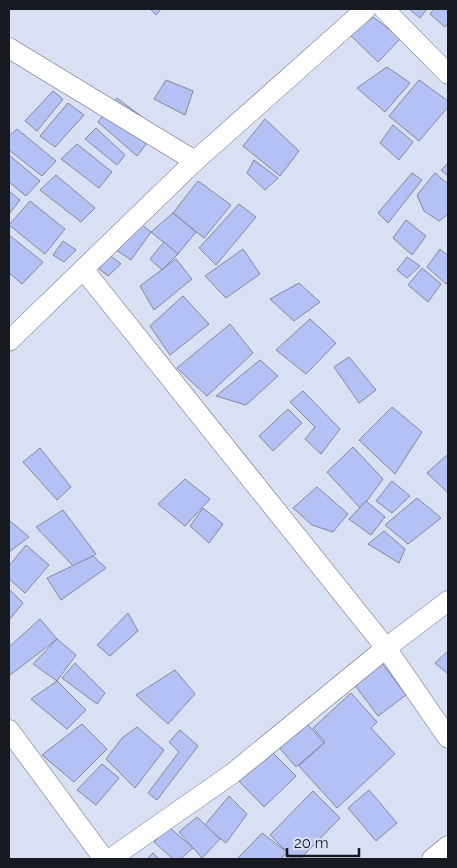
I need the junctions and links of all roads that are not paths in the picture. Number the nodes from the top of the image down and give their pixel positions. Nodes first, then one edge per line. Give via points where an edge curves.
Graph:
1 (366, 9) edge
2 (384, 9) edge
3 (10, 50) edge
4 (448, 74) edge
5 (195, 162) junction
6 (83, 269) junction
7 (9, 340) edge
8 (448, 601) edge
9 (386, 648) junction
10 (9, 730) edge
11 (448, 738) edge
12 (448, 846) edge
13 (104, 859) edge
14 (110, 859) edge
15 (432, 859) edge

1 - 5 street
2 - 4 street
3 - 5 street
5 - 6 street
6 - 7 street
6 - 9 street
8 - 9 street
9 - 11 street
9 - 14 street via 233,774
10 - 13 street
12 - 15 street

